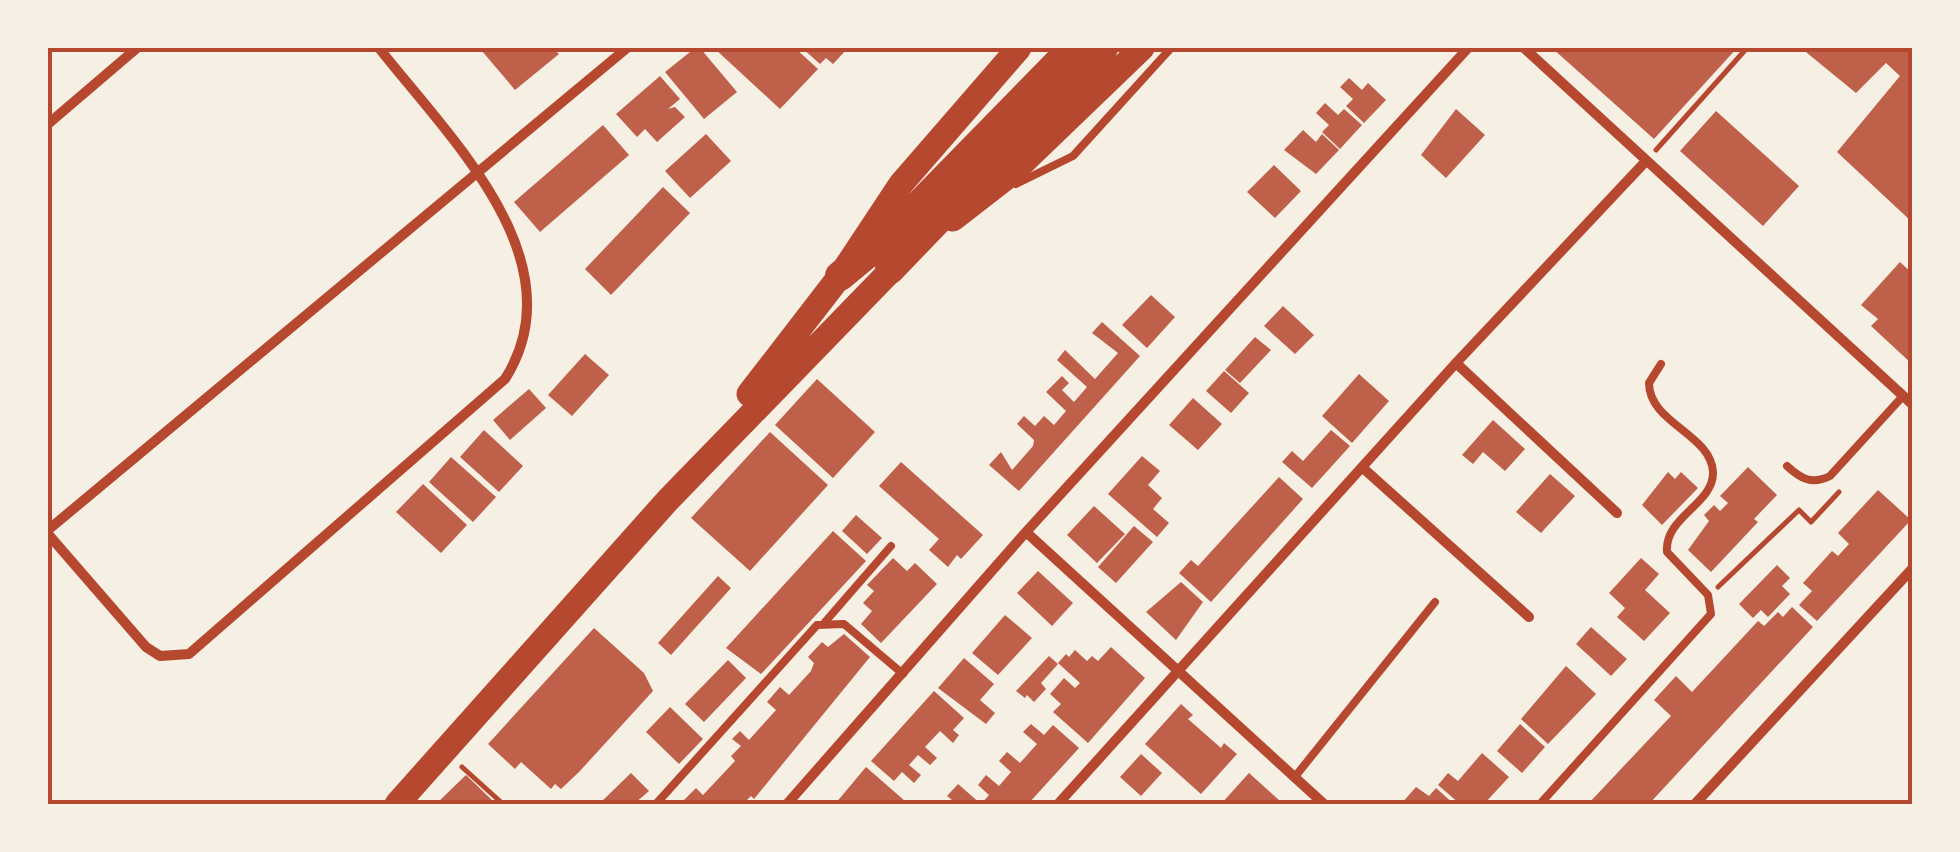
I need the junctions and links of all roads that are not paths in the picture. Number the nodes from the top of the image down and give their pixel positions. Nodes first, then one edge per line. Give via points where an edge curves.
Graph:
1 (138, 48) edge
2 (379, 48) edge
3 (625, 48) edge
4 (1018, 48) edge
5 (1072, 48) edge
6 (1103, 48) edge
7 (1142, 48) edge
8 (1172, 48) edge
9 (1468, 48) edge
10 (1524, 48) edge
11 (48, 124) edge
12 (1646, 161) junction
13 (476, 172) junction
14 (972, 204) junction
15 (890, 269) junction
16 (840, 276) junction
17 (1456, 364) junction
18 (1661, 364) dead end
19 (1908, 400) edge
20 (1787, 466) dead end
21 (1363, 468) junction
22 (668, 500) junction
23 (1617, 513) dead end
24 (48, 532) edge
25 (1026, 532) junction
26 (891, 546) dead end
27 (1912, 569) edge
28 (1434, 602) dead end
29 (1529, 617) dead end
30 (824, 622) junction
31 (1178, 672) junction
32 (903, 674) junction
33 (1294, 778) junction
34 (398, 804) edge
35 (656, 804) edge
36 (786, 804) edge
37 (1058, 804) edge
38 (1324, 804) edge
39 (1540, 804) edge
40 (1694, 804) edge

1 - 11 street
2 - 13 street
3 - 13 street
4 - 16 main road via 926,152
5 - 16 highway via 892,232
6 - 15 highway
7 - 14 main road
8 - 14 lane via 1074,156
9 - 25 street
10 - 12 street
12 - 17 street
12 - 19 street
13 - 24 street
13 - 24 street via 523,260 526,312 516,362 505,380 203,642 175,658 146,647
14 - 15 main road
15 - 22 main road
16 - 22 main road
17 - 21 street
17 - 23 street
18 - 39 lane via 1649,384 1653,403 1702,451 1713,473 1711,484 1670,530 1667,552 1710,599 1706,624
19 - 20 lane via 1830,476 1814,482
21 - 29 street
21 - 31 street
22 - 34 main road
25 - 31 street
25 - 32 street
26 - 30 lane
27 - 40 street
28 - 33 lane
30 - 32 lane via 844,624
30 - 35 lane
31 - 33 street
31 - 37 street
32 - 36 street
33 - 38 street

